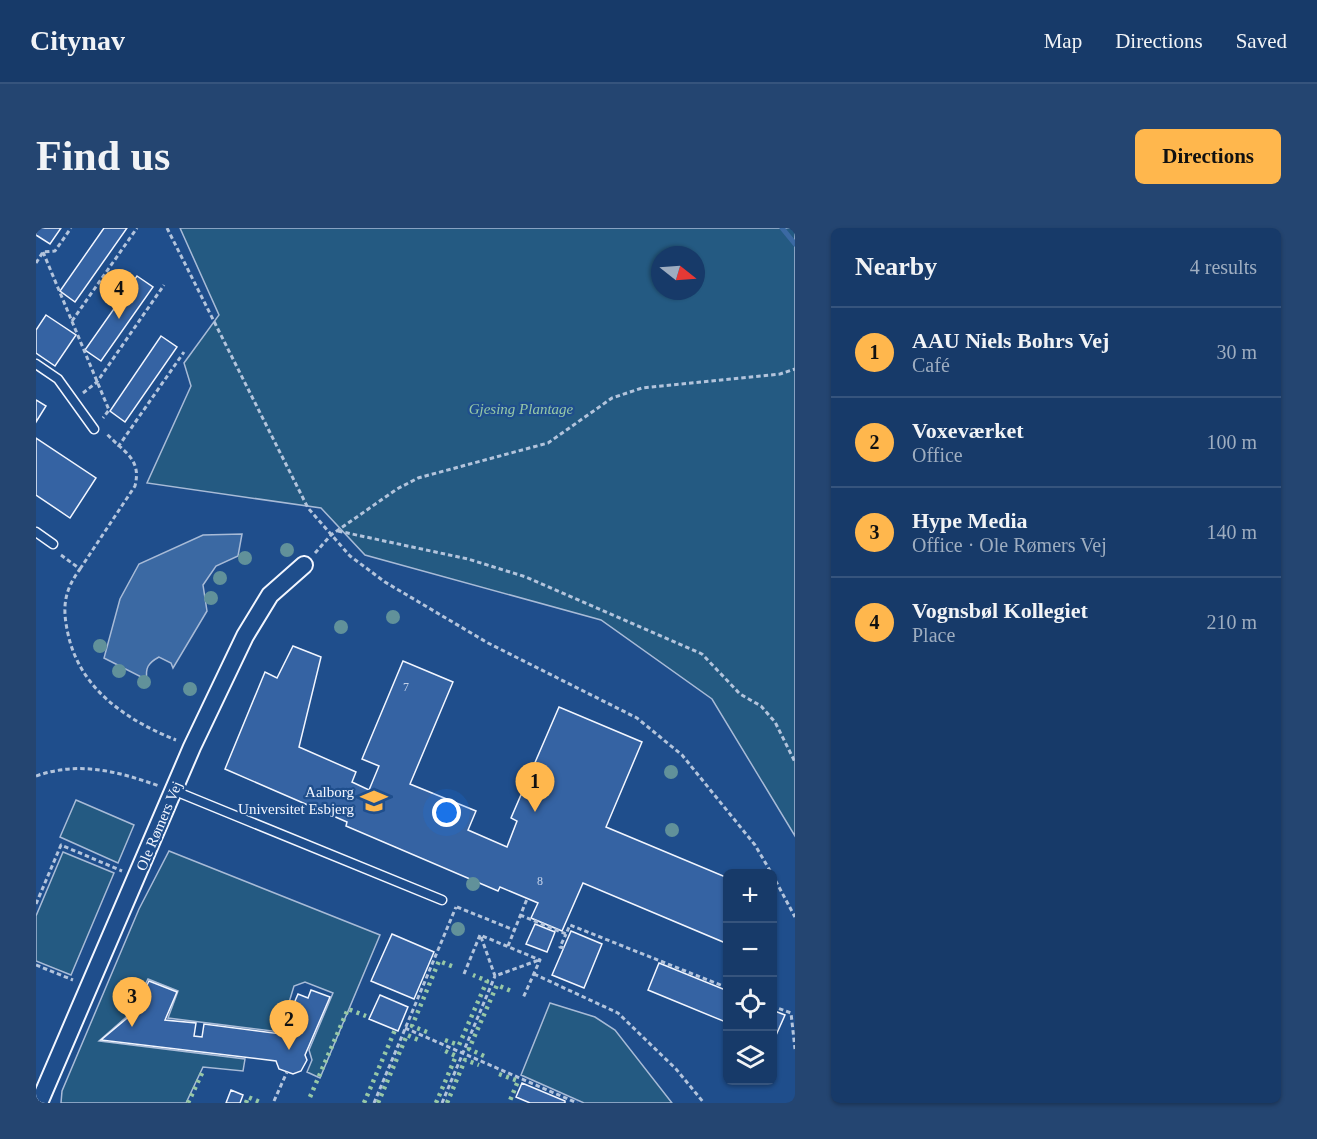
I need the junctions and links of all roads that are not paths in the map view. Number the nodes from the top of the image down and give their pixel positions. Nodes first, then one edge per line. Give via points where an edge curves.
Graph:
1 (36, 364) edge
2 (96, 426) road end
3 (36, 532) edge
4 (53, 544) road end
5 (303, 565) road end
6 (175, 791) junction
7 (442, 900) road end
8 (39, 1103) edge

1 - 2 lane via 58,379
3 - 4 lane
5 - 6 street, Ole Rømers Vej via 270,595 245,636
6 - 7 lane
6 - 8 street, Ole Rømers Vej

